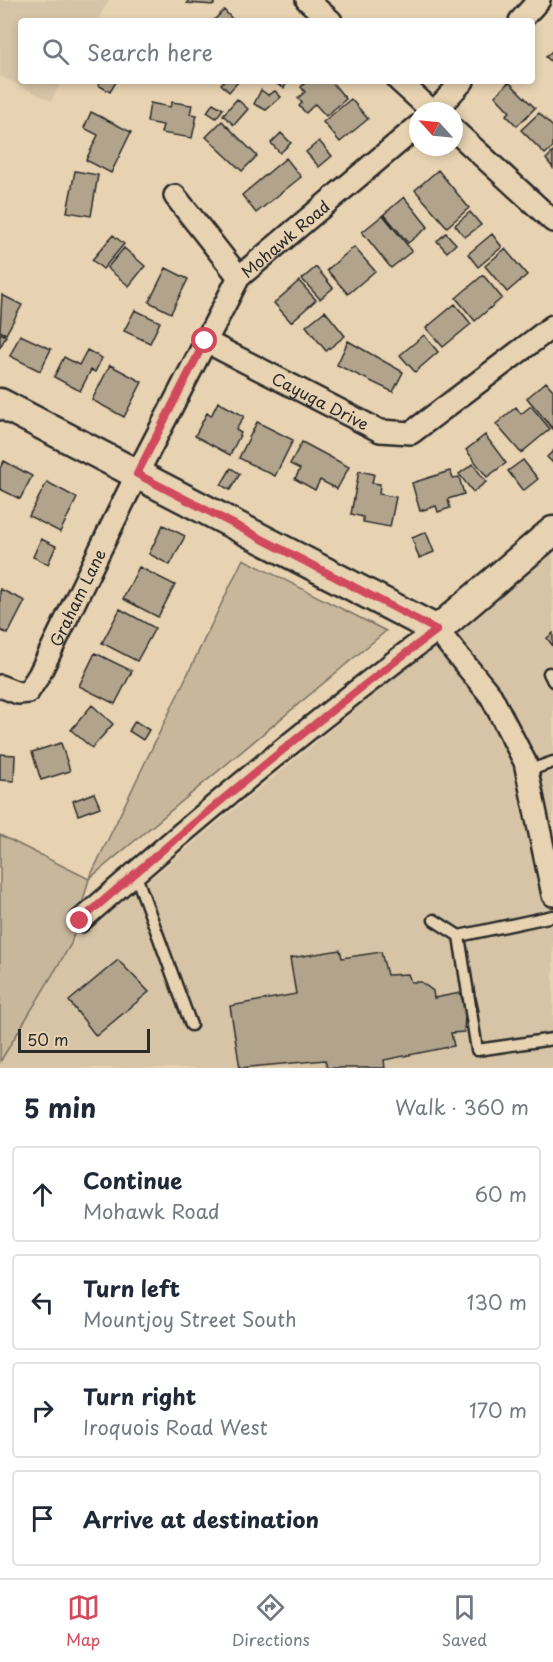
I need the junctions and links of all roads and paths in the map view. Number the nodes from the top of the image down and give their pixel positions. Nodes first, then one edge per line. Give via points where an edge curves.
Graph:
1 (308, 0) edge
2 (539, 0) edge
3 (328, 18) edge
4 (523, 18) edge
5 (402, 84) edge
6 (460, 84) edge
7 (424, 102) edge
8 (443, 102) edge
9 (409, 134) edge
10 (463, 138) edge
11 (175, 196) dead end
12 (553, 221) edge
13 (239, 278) junction
14 (553, 326) edge
15 (205, 341) junction
16 (0, 403) edge
17 (137, 474) junction
18 (553, 531) edge
19 (437, 630) junction
20 (0, 686) edge
21 (553, 762) edge
22 (527, 771) junction
23 (135, 873) junction
24 (552, 887) edge
25 (553, 916) edge
26 (434, 920) dead end
27 (80, 921) dead end
28 (459, 936) junction
29 (191, 1025) dead end
30 (553, 1039) edge

1 - 3 street
2 - 4 street
5 - 7 street
6 - 8 street
9 - 13 street, Mohawk Road
10 - 12 street
11 - 13 street
13 - 15 street, Mohawk Road
14 - 15 street, Cayuga Drive via 411,434 380,431
15 - 17 street, Mohawk Road
16 - 17 street
17 - 19 street
17 - 20 street, Graham Lane via 34,684 28,692 18,693
18 - 19 street
19 - 22 street via 491,696
19 - 23 street via 363,685
21 - 22 lane
22 - 24 street
23 - 27 street
23 - 29 lane
25 - 28 lane
26 - 28 lane
28 - 30 lane via 477,1050

